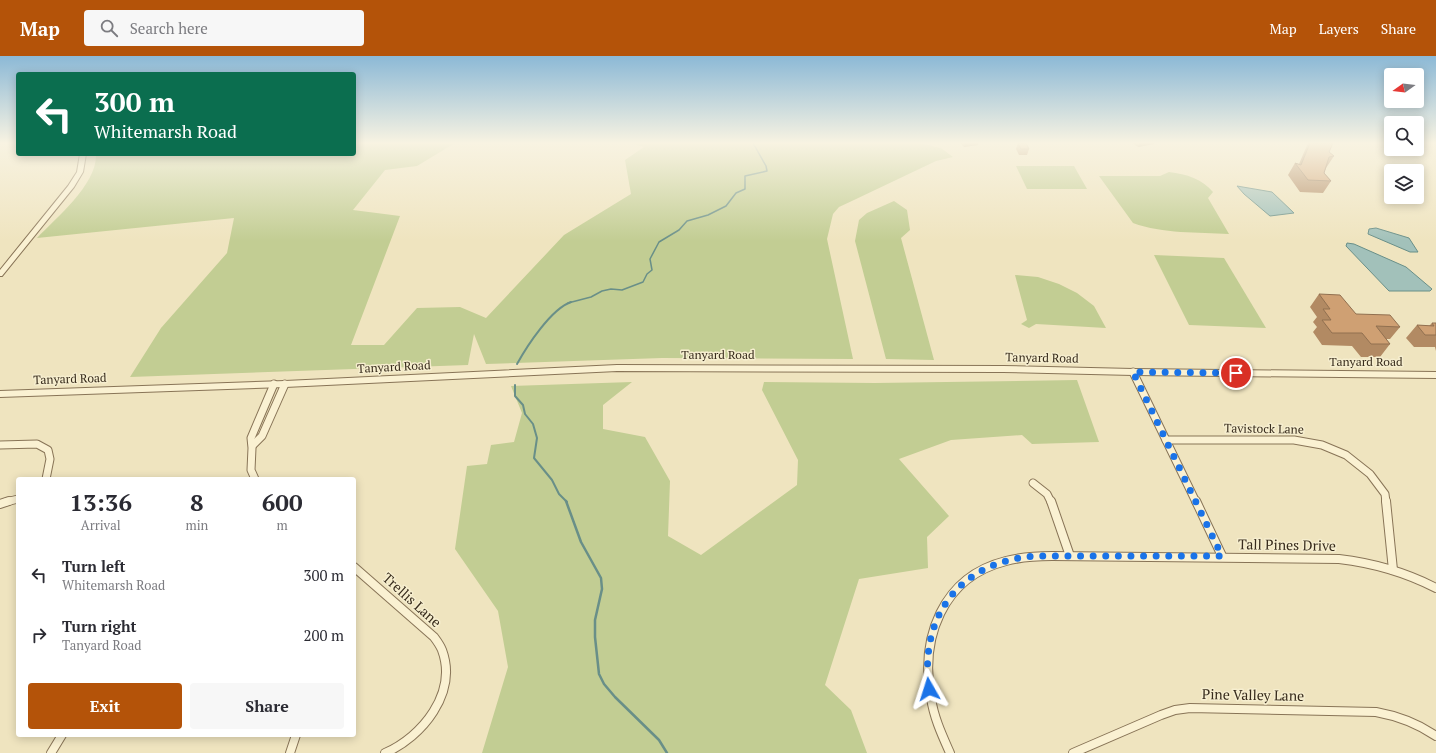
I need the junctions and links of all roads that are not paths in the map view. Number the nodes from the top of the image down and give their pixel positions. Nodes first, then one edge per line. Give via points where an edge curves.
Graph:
1 (78, 176) edge
2 (0, 274) edge
3 (1133, 372) junction
4 (1436, 375) edge
5 (274, 384) junction
6 (285, 384) junction
7 (0, 394) edge
8 (1166, 440) junction
9 (0, 445) edge
10 (253, 445) junction
11 (46, 477) edge
12 (254, 477) edge
13 (1033, 483) dead end
14 (16, 500) edge
15 (0, 504) edge
16 (1070, 556) junction
17 (1222, 556) junction
18 (356, 569) edge
19 (1393, 570) junction
20 (1436, 588) edge
21 (1436, 736) edge
22 (61, 737) edge
23 (295, 737) edge
24 (51, 753) edge
25 (290, 753) edge
26 (385, 753) edge
27 (950, 753) edge
28 (1072, 753) edge

1 - 2 street
3 - 4 street, Tanyard Road
3 - 6 street, Tanyard Road via 632,368
3 - 8 street
5 - 6 street, Tanyard Road
5 - 7 street, Tanyard Road
5 - 10 street via 251,438
6 - 10 street via 262,436
8 - 17 street
8 - 19 street, Tavistock Lane via 1294,440 1322,445 1346,455 1370,474 1385,494
9 - 11 street via 38,444 48,450 50,460
10 - 12 street via 251,464
13 - 16 street via 1047,494 1051,501
14 - 15 street
16 - 17 street, Tall Pines Drive
16 - 27 street, Tall Pines Drive via 1026,557 999,563 971,577 944,605 931,635 927,668 933,711
17 - 19 street, Tall Pines Drive via 1340,559 1365,562
18 - 26 street, Trellis Lane via 434,637 443,651 445,683 434,712 411,737
19 - 20 street, Tall Pines Drive
21 - 28 street, Pine Valley Lane via 1410,721 1384,712 1190,708 1161,715
22 - 24 street
23 - 25 street

